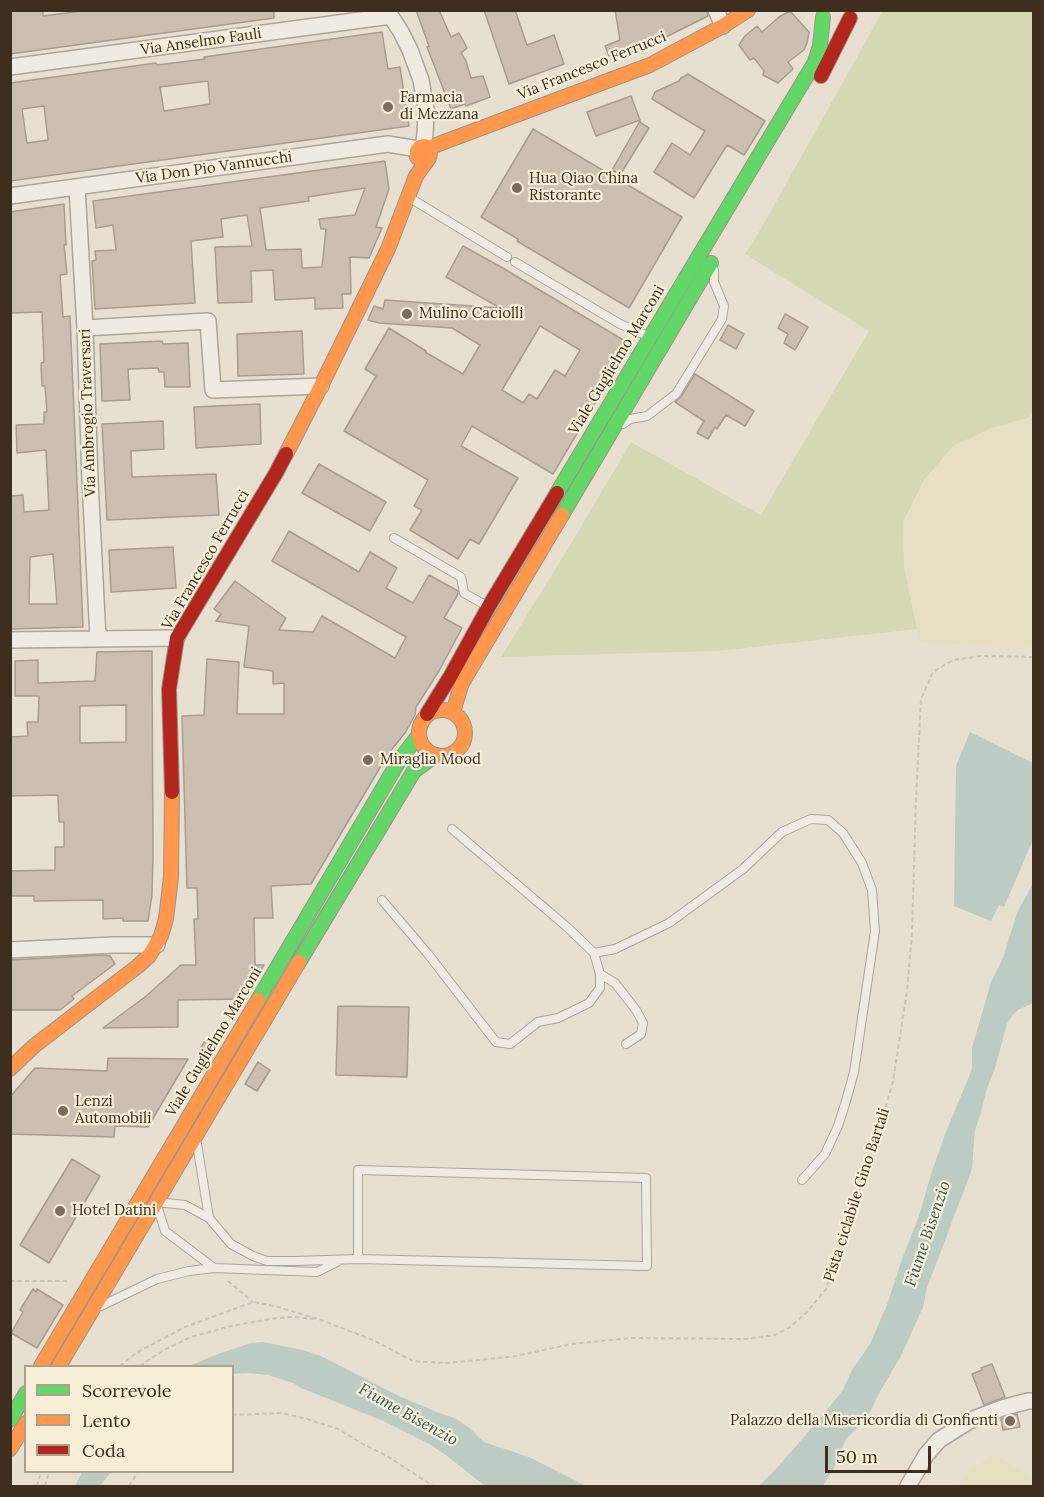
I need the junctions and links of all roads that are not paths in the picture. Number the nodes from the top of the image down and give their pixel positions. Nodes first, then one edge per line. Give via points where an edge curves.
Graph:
1 (716, 10) edge
2 (761, 10) edge
3 (389, 13) edge
4 (743, 13) edge
5 (818, 14) edge
6 (853, 14) edge
7 (723, 26) junction
8 (10, 68) edge
9 (814, 90) dead end
10 (424, 152) junction
11 (77, 187) junction
12 (10, 196) edge
13 (409, 198) junction
14 (717, 254) joint
15 (507, 257) dead end
16 (515, 262) dead end
17 (85, 327) junction
18 (650, 338) junction
19 (321, 386) junction
20 (612, 431) junction
21 (394, 538) dead end
22 (489, 606) junction
23 (177, 638) junction
24 (98, 639) junction
25 (10, 640) edge
26 (453, 712) junction
27 (427, 714) junction
28 (418, 736) junction
29 (436, 755) junction
30 (452, 829) dead end
31 (382, 900) dead end
32 (157, 945) junction
33 (10, 950) edge
34 (594, 953) junction
35 (600, 974) junction
36 (626, 1044) dead end
37 (10, 1069) edge
38 (196, 1136) junction
39 (802, 1180) dead end
40 (156, 1203) junction
41 (209, 1218) junction
42 (358, 1259) junction
43 (341, 1260) junction
44 (214, 1269) junction
45 (92, 1310) junction
46 (42, 1365) edge
47 (60, 1365) edge
48 (24, 1396) edge
49 (1034, 1401) edge
50 (10, 1420) edge
51 (24, 1426) edge
52 (10, 1449) edge
53 (908, 1486) edge

1 - 7 street
2 - 4 main road, Via Francesco Ferrucci
3 - 8 street, Via Anselmo Fauli
3 - 10 street via 421,80 426,109
4 - 7 main road, Via Francesco Ferrucci
5 - 6 main road via 833,21
5 - 18 main road, Viale Guglielmo Marconi via 820,46 815,62
6 - 9 main road
7 - 10 main road, Via Francesco Ferrucci via 650,64
10 - 11 street, Via Don Pio Vannucchi via 388,144
10 - 13 main road, Via Francesco Ferrucci
11 - 12 street, Via Don Pio Vannucchi
11 - 17 street, Via Ambrogio Traversari
13 - 15 lane
13 - 19 main road, Via Francesco Ferrucci
14 - 20 main road, Viale Guglielmo Marconi
14 - 20 lane via 714,282 724,306 722,319 676,394 647,416 630,419
16 - 18 lane
17 - 19 street via 208,321 213,390
17 - 24 street, Via Ambrogio Traversari
18 - 22 main road, Viale Guglielmo Marconi
19 - 23 main road, Via Francesco Ferrucci via 276,473
20 - 26 main road, Viale Guglielmo Marconi via 462,683
21 - 22 lane via 461,577 464,593
22 - 27 main road, Viale Guglielmo Marconi
23 - 24 street
23 - 32 main road, Via Francesco Ferrucci via 169,689 171,877 166,919
24 - 25 street
26 - 27 main road via 444,709
26 - 29 main road via 465,729 463,744 450,755
27 - 28 main road, Viale Guglielmo Marconi
28 - 29 main road via 426,750
28 - 46 main road, Viale Guglielmo Marconi via 399,761
29 - 38 main road via 414,771
30 - 34 lane
31 - 35 lane via 496,1042 510,1044 538,1022 558,1018 589,1003 600,988
32 - 33 street
32 - 37 main road, Via Francesco Ferrucci via 138,966
34 - 35 lane
34 - 39 lane via 615,949 669,923 743,869 782,832 811,819 828,820 843,833 862,863 872,890 875,931 854,1072 846,1101 825,1154
35 - 36 lane via 615,983 642,1023 641,1034
38 - 40 main road
38 - 41 lane
40 - 41 lane via 185,1205
40 - 44 lane via 165,1231
40 - 45 main road
41 - 43 lane via 231,1244 267,1261
42 - 42 lane via 357,1170 646,1178 647,1266
42 - 43 lane
43 - 44 lane via 317,1272
44 - 45 lane via 157,1279
45 - 47 main road
48 - 50 main road
49 - 53 street via 971,1420 939,1440
51 - 52 main road

